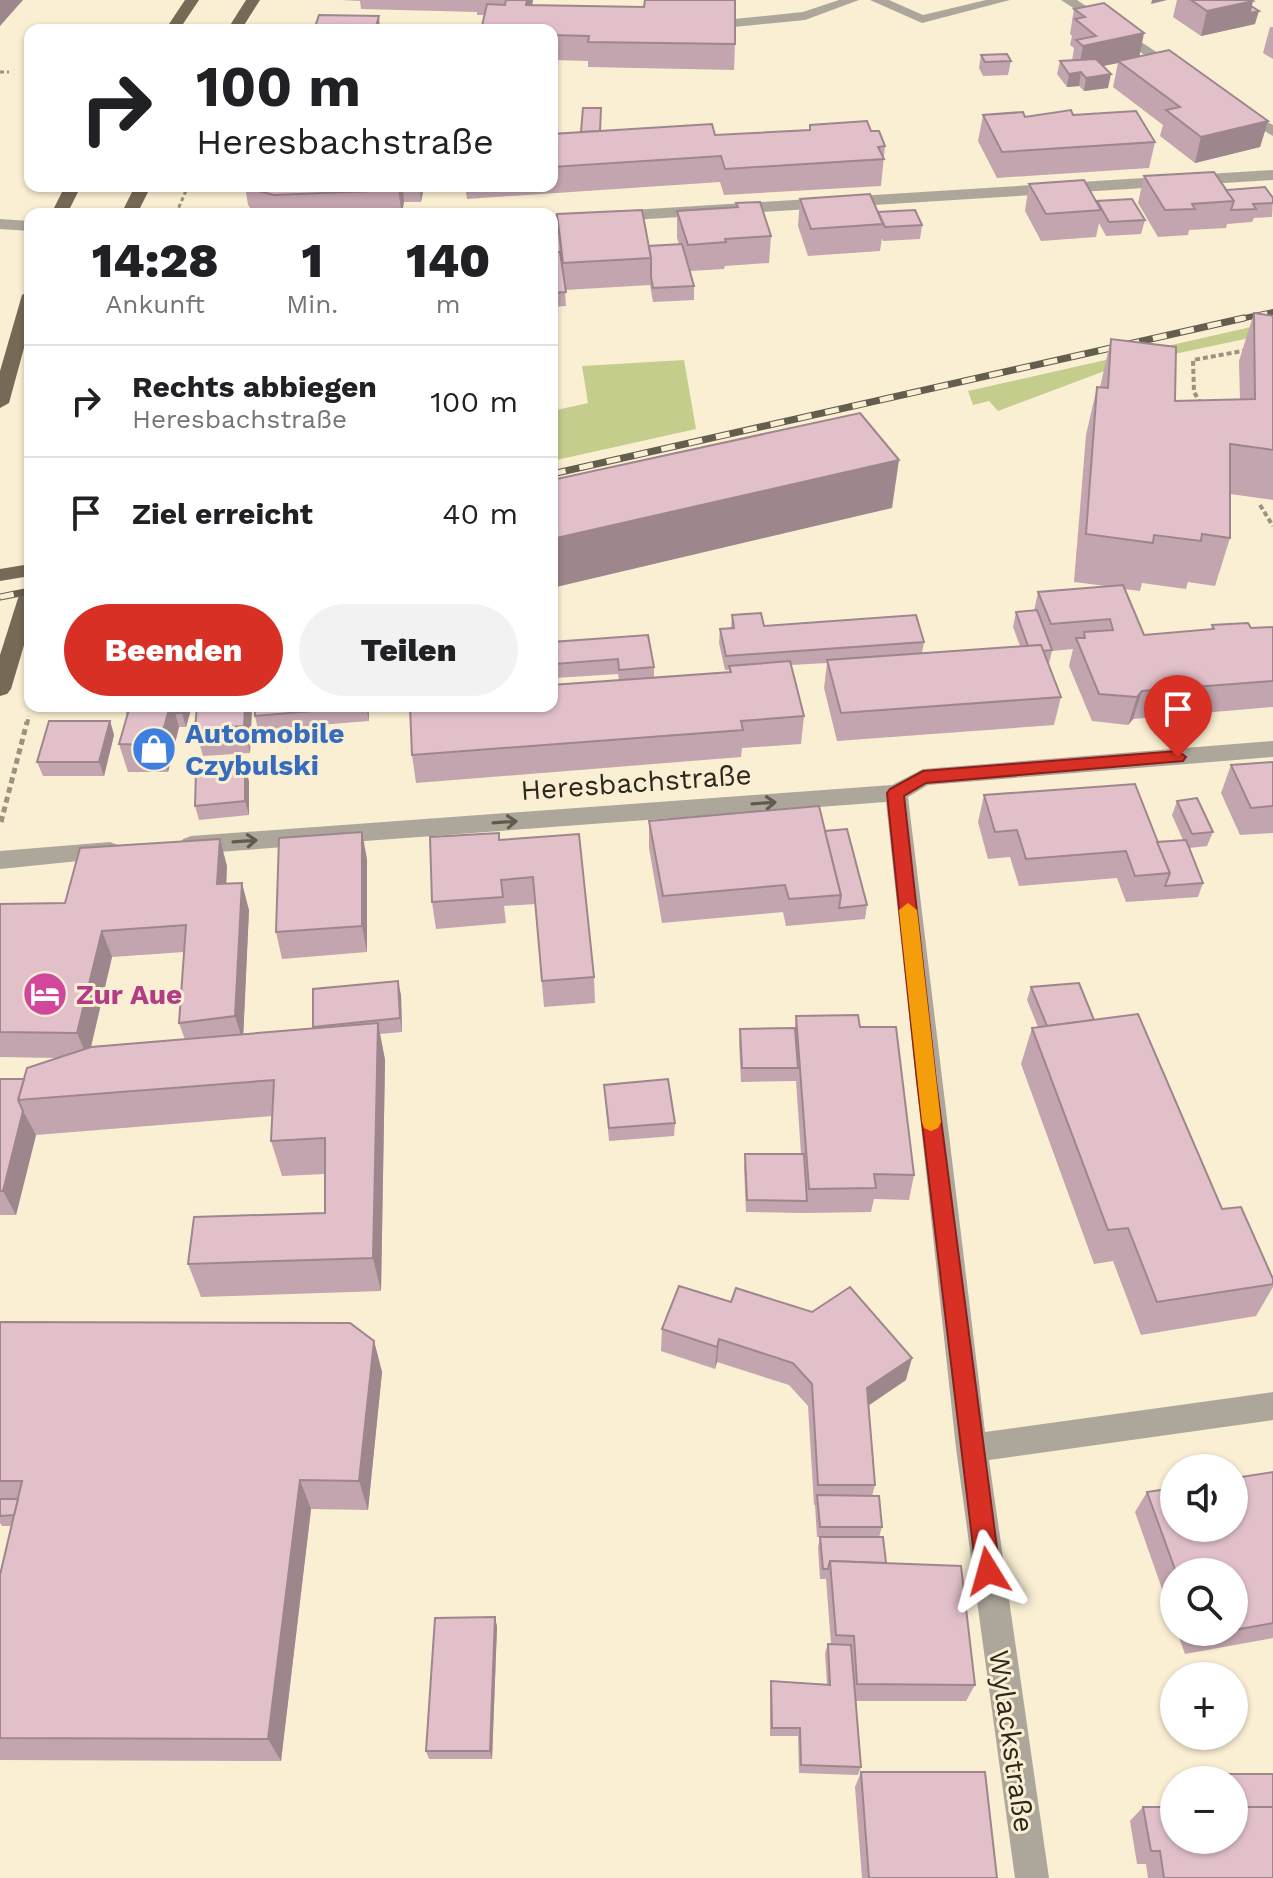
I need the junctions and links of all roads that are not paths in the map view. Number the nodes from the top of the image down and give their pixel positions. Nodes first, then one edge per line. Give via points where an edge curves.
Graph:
1 (192, 0) edge
2 (253, 0) edge
3 (852, 0) edge
4 (877, 0) edge
5 (1003, 0) edge
6 (1068, 0) edge
7 (734, 23) edge
8 (176, 24) edge
9 (238, 24) edge
10 (1196, 82) edge
11 (1222, 99) edge
12 (1273, 132) edge
13 (1273, 175) edge
14 (558, 220) edge
15 (0, 224) edge
16 (24, 226) edge
17 (24, 317) edge
18 (0, 403) edge
19 (24, 571) edge
20 (0, 575) edge
21 (24, 611) edge
22 (0, 689) edge
23 (1273, 749) edge
24 (896, 793) junction
25 (173, 847) edge
26 (126, 850) edge
27 (0, 860) edge
28 (1273, 1406) edge
29 (971, 1448) junction
30 (1032, 1878) edge

1 - 8 main road
2 - 9 main road
3 - 7 street via 805,16
4 - 5 street via 922,19
6 - 10 street
11 - 12 street
13 - 14 street
15 - 16 street
17 - 18 main road
19 - 20 main road
21 - 22 main road
23 - 24 street, Heresbachstraße via 923,777
25 -> 24 street, Heresbachstraße
24 - 29 street, Wylackstraße
26 - 27 street
28 - 29 street
29 - 30 street, Wylackstraße

